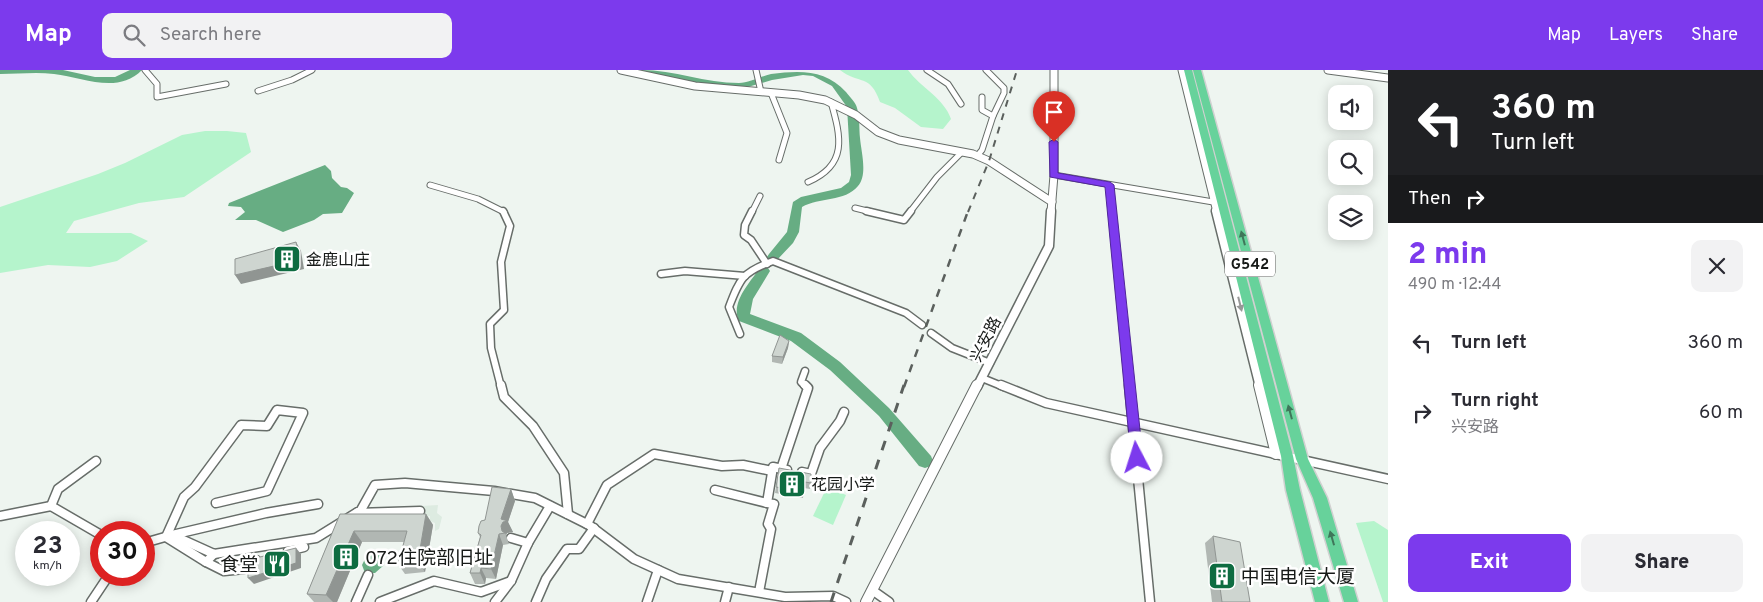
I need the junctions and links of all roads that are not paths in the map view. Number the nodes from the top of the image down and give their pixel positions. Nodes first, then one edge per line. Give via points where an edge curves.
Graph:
1 (146, 70) edge
2 (312, 70) edge
3 (621, 70) edge
4 (756, 70) edge
5 (927, 70) edge
6 (986, 70) edge
7 (1054, 70) edge
8 (1182, 70) edge
9 (1188, 70) edge
10 (1197, 70) edge
11 (1328, 70) edge
12 (1388, 78) edge
13 (226, 84) dead end
14 (258, 91) dead end
15 (761, 92) junction
16 (770, 93) junction
17 (982, 97) dead end
18 (831, 102) junction
19 (961, 104) dead end
20 (994, 116) junction
21 (962, 152) junction
22 (977, 156) junction
23 (779, 160) dead end
24 (1054, 175) junction
25 (808, 182) dead end
26 (430, 185) dead end
27 (1110, 185) junction
28 (760, 196) dead end
29 (1052, 202) junction
30 (1219, 203) junction
31 (1234, 206) junction
32 (855, 208) dead end
33 (767, 264) junction
34 (661, 274) dead end
35 (745, 276) junction
36 (922, 326) dead end
37 (931, 333) dead end
38 (740, 334) dead end
39 (990, 363) junction
40 (805, 371) dead end
41 (982, 378) junction
42 (844, 412) dead end
43 (1134, 422) junction
44 (1282, 455) junction
45 (1302, 459) junction
46 (96, 461) dead end
47 (777, 470) junction
48 (1388, 479) edge
49 (715, 490) dead end
50 (216, 503) dead end
51 (767, 503) junction
52 (318, 504) dead end
53 (51, 506) junction
54 (550, 506) junction
55 (420, 511) dead end
56 (356, 513) junction
57 (568, 514) junction
58 (0, 516) edge
59 (590, 526) junction
60 (90, 529) edge
61 (169, 536) junction
62 (511, 538) dead end
63 (155, 540) edge
64 (528, 543) junction
65 (304, 546) dead end
66 (214, 554) junction
67 (273, 555) edge
68 (263, 558) edge
69 (206, 562) junction
70 (658, 570) junction
71 (368, 575) dead end
72 (511, 581) junction
73 (101, 586) edge
74 (729, 587) junction
75 (872, 590) junction
76 (759, 592) junction
77 (91, 602) edge
78 (356, 602) edge
79 (380, 602) edge
80 (495, 602) edge
81 (536, 602) edge
82 (647, 602) edge
83 (725, 602) edge
84 (846, 602) edge
85 (866, 602) edge
86 (889, 602) edge
87 (1150, 602) edge
88 (1322, 602) edge
89 (1350, 602) edge

1 - 13 street via 157,84 157,97
2 - 14 street
3 - 15 street via 695,86
4 - 15 street
5 - 19 street via 948,84
6 - 20 street via 1004,88
7 - 24 street, 兴安路
8 - 30 street
9 - 30 highway, G542
10 - 31 highway, G542
11 - 12 street
15 - 16 street
16 - 18 street
16 - 23 street via 787,133
17 - 20 street via 982,110
18 - 21 street via 878,132 898,140
18 - 25 street via 840,135 839,152 827,174
20 - 22 street
21 - 22 street
21 - 32 street via 937,177 904,220
22 - 29 street
24 - 27 street
24 - 29 street, 兴安路
26 - 57 street via 478,199 504,211 510,226 501,262 504,310 490,324 491,348 504,397 533,426 564,473
27 - 30 street
27 - 43 street
28 - 33 street via 745,225 744,235
29 - 39 street, 兴安路 via 1049,246
30 - 31 street
30 -> 44 highway, G542
45 -> 31 highway, G542
33 - 35 street via 754,268
33 - 36 street via 773,262 906,313
34 - 35 street via 685,271
35 - 38 street via 738,282 729,307
37 - 39 street via 952,348
39 - 41 street, 兴安路
40 - 47 street via 801,382 808,388
41 - 43 street via 1046,403
41 - 75 street, 兴安路
42 - 47 street via 820,448 811,474
43 - 44 street
43 - 87 street
44 - 45 street
44 - 88 highway, G542
45 - 48 street
89 -> 45 highway, G542 via 1320,498
46 - 53 street via 58,489
47 - 51 street
47 - 59 street via 743,465 722,466 654,454 607,485
49 - 51 street
50 - 61 street via 267,491 303,413 276,410 267,426 241,425 184,497
51 - 76 street via 774,504 768,524 772,529
52 - 61 street via 266,512
53 - 58 street
53 - 60 street
54 - 56 street via 535,498 519,495 405,483 375,485 362,510
54 - 57 street
54 - 64 street
55 - 56 street
56 - 66 street via 316,538
57 - 59 street
59 - 70 street via 634,559
59 - 81 street via 579,549 567,549 546,579
61 - 63 street
61 - 66 street
61 - 69 street
62 - 64 street
64 - 72 street
65 - 67 street
66 - 69 street
68 - 69 street via 249,561 244,568 224,571
70 - 74 street via 678,579
70 - 82 street
71 - 78 street
72 - 79 street via 481,592 434,581
72 - 80 street
73 - 77 street
74 - 76 street
74 - 83 street
75 - 85 street, 兴安路
75 - 86 street
76 - 84 street via 784,596 833,596

